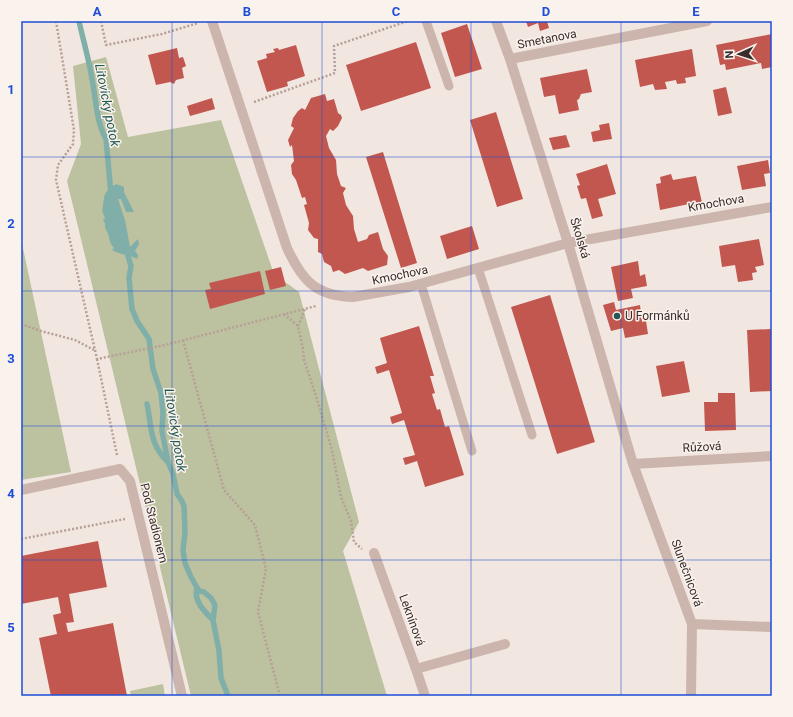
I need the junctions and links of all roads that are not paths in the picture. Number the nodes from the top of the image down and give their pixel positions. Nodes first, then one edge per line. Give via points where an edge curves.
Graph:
1 (212, 21) edge
2 (426, 21) edge
3 (496, 21) edge
4 (707, 21) edge
5 (510, 59) junction
6 (448, 86) dead end
7 (772, 206) edge
8 (568, 243) junction
9 (478, 268) junction
10 (420, 284) junction
11 (532, 435) dead end
12 (472, 451) dead end
13 (772, 456) edge
14 (633, 464) junction
15 (21, 490) edge
16 (375, 557) road end
17 (692, 624) junction
18 (772, 627) edge
19 (505, 644) dead end
20 (416, 669) junction
21 (182, 696) edge
22 (425, 696) edge
23 (691, 696) edge

1 - 10 street, Kmochova via 287,248 296,266 313,286 344,297
2 - 6 lane
3 - 5 street, Školská
4 - 5 street, Smetanova
5 - 8 street, Školská
7 - 8 street, Kmochova
8 - 9 street, Kmochova
8 - 14 street, Školská
9 - 10 street, Kmochova
9 - 11 lane
10 - 12 lane
13 - 14 street, Růžová
14 - 17 street, Slunečnicová
15 - 21 street, Pod Stadionem via 120,469 130,481
16 - 20 street, Leknínová
17 - 18 street
17 - 23 street, Slunečnicová
19 - 20 street
20 - 22 street, Leknínová

